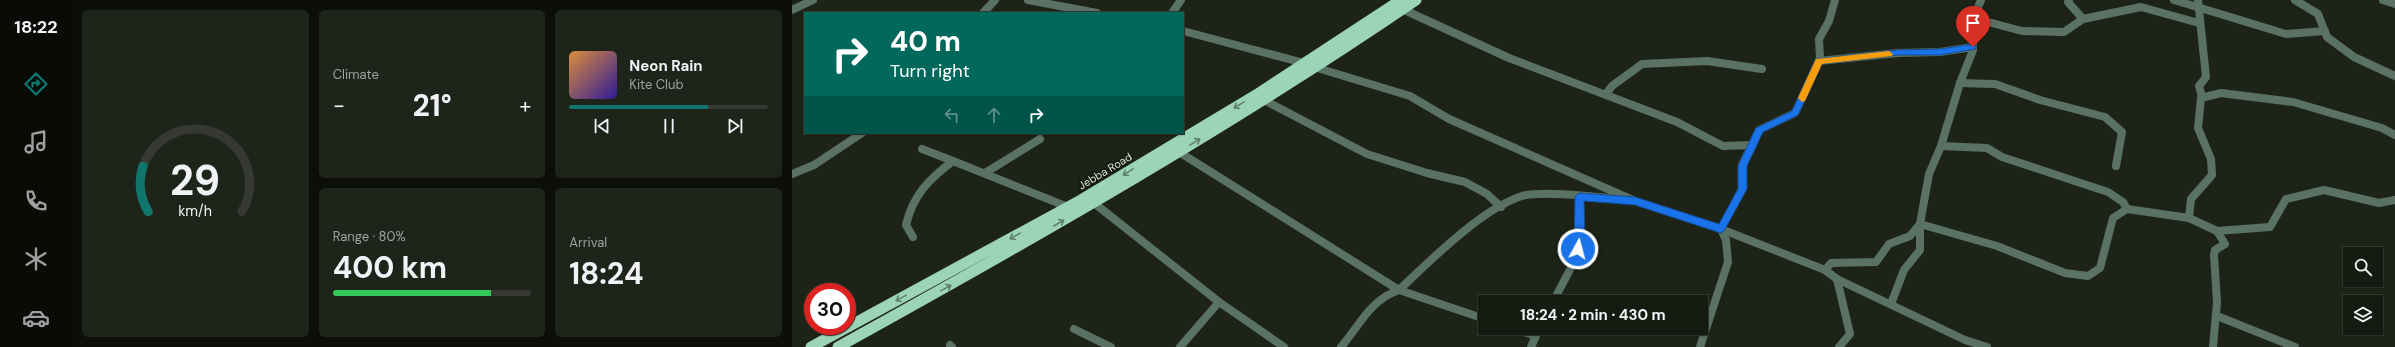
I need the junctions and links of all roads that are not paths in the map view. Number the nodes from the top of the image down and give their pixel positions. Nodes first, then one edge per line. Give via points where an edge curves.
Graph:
1 (813, 0) edge
2 (995, 0) edge
3 (1028, 0) edge
4 (1181, 0) edge
5 (1416, 0) edge
6 (1835, 0) edge
7 (1981, 0) edge
8 (2069, 0) edge
9 (2174, 0) edge
10 (2198, 0) edge
11 (2295, 0) edge
12 (2383, 0) edge
13 (2395, 4) edge
14 (1402, 5) edge
15 (2197, 8) junction
16 (792, 10) edge
17 (985, 12) edge
18 (1092, 12) edge
19 (1173, 12) edge
20 (1973, 18) junction
21 (2083, 19) junction
22 (2199, 23) junction
23 (1184, 31) edge
24 (2325, 31) junction
25 (1973, 47) junction
26 (1819, 61) junction
27 (1309, 65) junction
28 (1762, 69) dead end
29 (2395, 76) edge
30 (1960, 83) junction
31 (1606, 94) junction
32 (2202, 97) junction
33 (1264, 100) junction
34 (860, 134) edge
35 (2395, 135) edge
36 (1040, 139) dead end
37 (1753, 145) junction
38 (1941, 146) junction
39 (922, 149) dead end
40 (1179, 152) junction
41 (953, 161) junction
42 (2116, 166) dead end
43 (986, 173) junction
44 (792, 174) edge
45 (1579, 197) junction
46 (2395, 200) edge
47 (1635, 201) junction
48 (1094, 203) junction
49 (1068, 207) junction
50 (1501, 207) junction
51 (2127, 209) junction
52 (2189, 218) junction
53 (1920, 224) junction
54 (1721, 229) junction
55 (2217, 231) junction
56 (913, 237) dead end
57 (1825, 270) junction
58 (1837, 279) junction
59 (1399, 290) junction
60 (1557, 295) edge
61 (1219, 302) junction
62 (1891, 304) junction
63 (2217, 316) junction
64 (1478, 317) edge
65 (1074, 329) dead end
66 (1536, 335) edge
67 (811, 347) edge
68 (838, 347) edge
69 (1111, 347) edge
70 (1180, 347) edge
71 (1284, 347) edge
72 (1341, 347) edge
73 (1530, 347) edge
74 (1700, 347) edge
75 (1839, 347) edge
76 (1987, 347) edge
77 (2213, 347) edge
78 (2295, 347) edge

1 - 16 street
2 - 17 street
3 - 18 street
4 - 19 street
5 - 14 highway, Jebba Road
6 - 26 street via 1829,21 1819,39
7 - 20 street
8 - 21 street
9 - 15 street
10 - 15 street
11 - 24 street via 2318,14
12 - 13 street
14 - 27 highway, Jebba Road
14 - 31 street via 1509,58
15 - 22 street
15 - 24 street via 2286,34
20 - 21 street via 2022,31 2064,32
20 - 25 street
21 - 22 street via 2141,7
22 - 32 street via 2206,77 2199,86
23 - 27 street
24 - 29 street via 2327,37 2354,57
25 - 26 street
25 - 30 street
26 - 37 street via 1795,113 1759,130
27 - 33 highway
27 - 47 street via 1410,96 1450,119
27 -> 49 highway, Jebba Road
28 - 31 street via 1706,61 1642,64 1612,86
30 - 38 street
30 - 42 street via 1995,84 2040,100 2105,117 2122,132
31 - 37 street via 1677,122 1723,146
32 - 35 street via 2221,93 2293,102 2382,128
32 - 52 street via 2198,128 2211,159 2212,175 2191,199
40 -> 33 highway
33 - 50 street via 1367,154 1465,182 1487,194
34 - 44 street via 814,165
36 - 43 street
37 - 54 street via 1742,166 1742,189
38 - 51 street via 1987,148 2008,160 2108,192 2123,202
38 - 53 street via 1929,174
39 - 41 street
40 - 48 highway
40 - 59 street
41 - 43 street
41 - 56 street via 918,190 911,203 906,225
43 - 49 street
45 - 47 street
45 - 50 street via 1555,194 1523,196
45 - 60 street via 1580,238 1575,260
46 - 55 street via 2379,203 2324,190 2286,199 2270,227
47 - 54 street
48 - 61 street
68 -> 48 highway
49 -> 67 highway, Jebba Road
50 - 59 street via 1448,244
51 - 52 street
51 - 53 street via 2119,211 2110,220 2103,264 2092,276 2069,274 1992,244
52 - 55 street
53 - 57 street via 1910,236 1889,244 1876,262 1831,263
53 - 62 street via 1920,250 1904,270
54 - 57 street
54 - 74 street via 1726,236 1728,262
55 - 63 street via 2225,244 2215,250 2212,263
57 - 58 street
58 - 62 street
58 - 75 street via 1850,334
59 - 64 street
59 - 72 street via 1391,292 1366,311 1355,332
61 - 70 street
61 - 71 street
62 - 76 street via 1959,338
63 - 77 street
63 - 78 street
65 - 69 street
66 - 73 street

